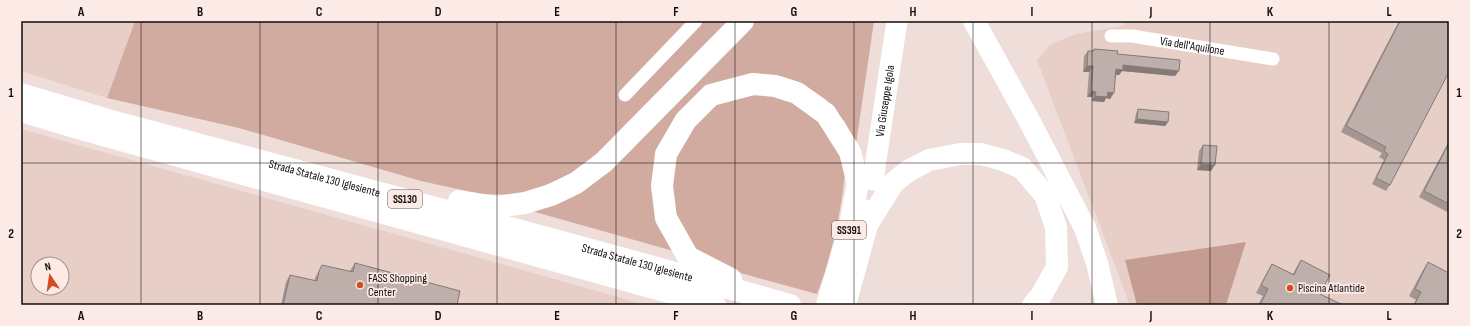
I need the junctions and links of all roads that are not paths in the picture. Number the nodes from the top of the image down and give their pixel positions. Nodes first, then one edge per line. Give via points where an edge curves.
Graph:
1 (696, 21) edge
2 (743, 21) edge
3 (882, 21) edge
4 (897, 21) edge
5 (974, 21) edge
6 (1111, 36) dead end
7 (1273, 59) dead end
8 (21, 94) edge
9 (625, 95) dead end
10 (21, 111) edge
11 (863, 180) junction
12 (360, 187) junction
13 (867, 225) junction
14 (844, 278) junction
15 (667, 292) junction
16 (781, 303) edge
17 (692, 305) edge
18 (715, 305) edge
19 (827, 305) edge
20 (845, 305) edge
21 (1033, 305) edge
22 (1107, 305) edge

1 - 9 street
2 - 12 highway via 604,162 576,183 551,195 526,203 496,207 385,183
3 - 11 main road, Via Giuseppe Igola
4 - 11 main road, Via Giuseppe Igola
5 - 22 highway via 1085,228
6 - 7 street, Via dell'Aquilone via 1132,36
8 - 12 highway, Strada Statale 130 Iglesiente / SS130 via 108,120
10 - 15 highway, Strada Statale 130 Iglesiente / SS130
11 - 13 highway, SS391
11 - 14 highway, SS391 via 849,231
11 - 16 highway via 850,152 826,114 797,93 775,86 753,84 712,95 686,120 666,154 662,186 666,218 688,257
12 - 16 highway, Strada Statale 130 Iglesiente / SS130
13 - 14 highway, SS391
13 - 21 highway via 893,183 908,171 929,160 960,154 981,154 1022,168 1045,195 1056,227 1057,267
14 - 19 highway, SS391
14 - 20 highway, SS391
15 - 17 highway
15 - 18 highway, Strada Statale 130 Iglesiente / SS130

